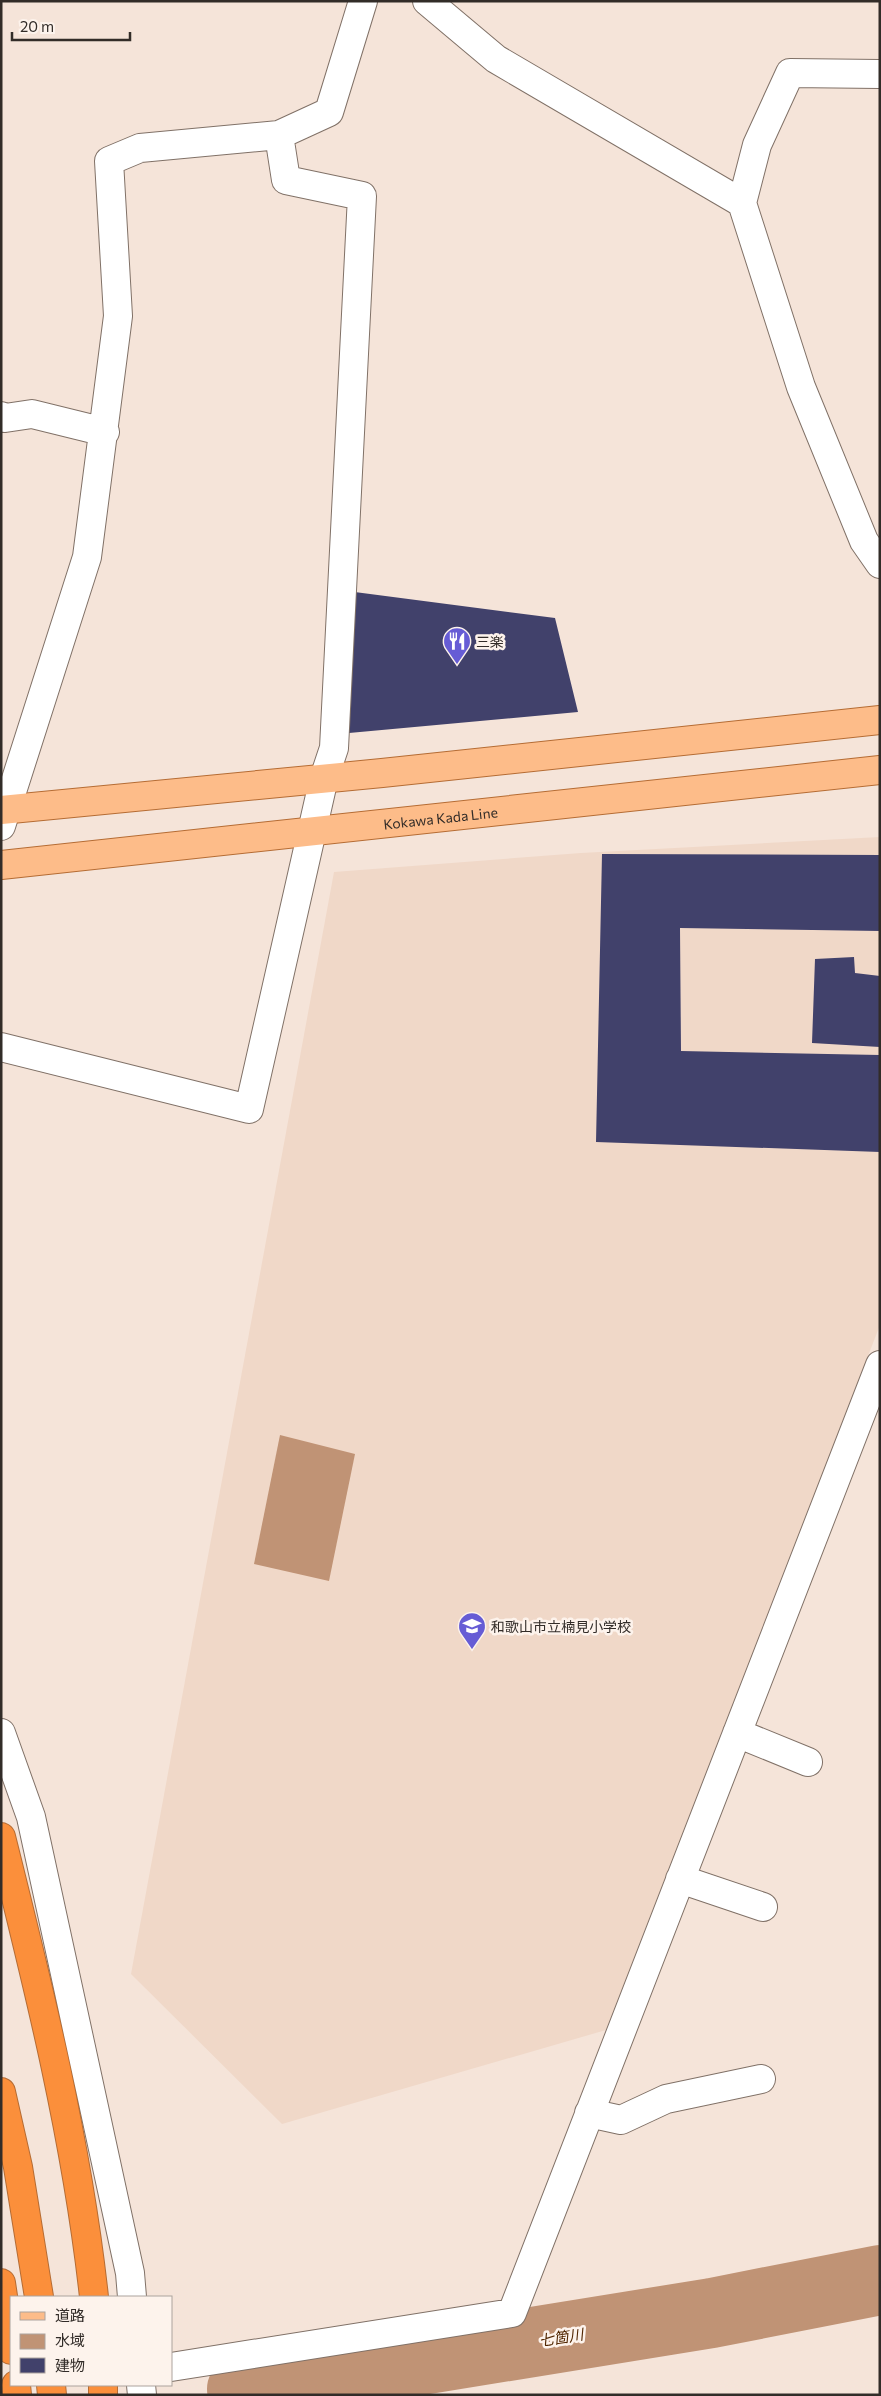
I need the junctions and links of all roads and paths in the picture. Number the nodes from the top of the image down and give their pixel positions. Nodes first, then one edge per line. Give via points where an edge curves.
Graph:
1 (363, 1) edge
2 (427, 1) edge
3 (880, 74) edge
4 (279, 135) junction
5 (742, 203) junction
6 (1, 416) edge
7 (105, 432) junction
8 (880, 564) edge
9 (880, 720) edge
10 (12, 752) edge
11 (880, 770) edge
12 (324, 778) junction
13 (3, 815) edge
14 (312, 831) junction
15 (1, 865) edge
16 (1, 1047) edge
17 (880, 1365) edge
18 (1, 1733) edge
19 (737, 1733) junction
20 (808, 1762) dead end
21 (1, 1837) edge
22 (680, 1879) junction
23 (763, 1907) dead end
24 (760, 2079) dead end
25 (1, 2092) edge
26 (589, 2113) junction
27 (1, 2283) edge
28 (39, 2296) edge
29 (94, 2296) edge
30 (132, 2296) edge
31 (10, 2343) edge
32 (172, 2367) edge

1 - 4 street via 329,112
2 - 5 street via 496,59
3 - 5 street via 790,73 757,145
4 - 7 street via 140,148 109,161 118,316
4 - 12 street via 286,180 362,196 334,748
5 - 8 street via 801,387 864,541
6 - 7 street via 32,414
7 - 10 street via 87,557
9 - 12 main road
10 - 13 street
11 - 14 main road, Kokawa Kada Line
12 - 13 main road
12 - 14 street
14 - 15 main road, Kokawa Kada Line
14 - 16 street via 249,1109
17 - 19 street
18 - 30 street via 31,1817 130,2273
19 - 20 street
19 - 22 street
21 - 29 highway via 54,2051 88,2240
22 - 23 street
22 - 26 street
24 - 26 street via 666,2099 622,2120
25 - 28 highway via 18,2167
26 - 32 street via 512,2313
27 - 31 highway

